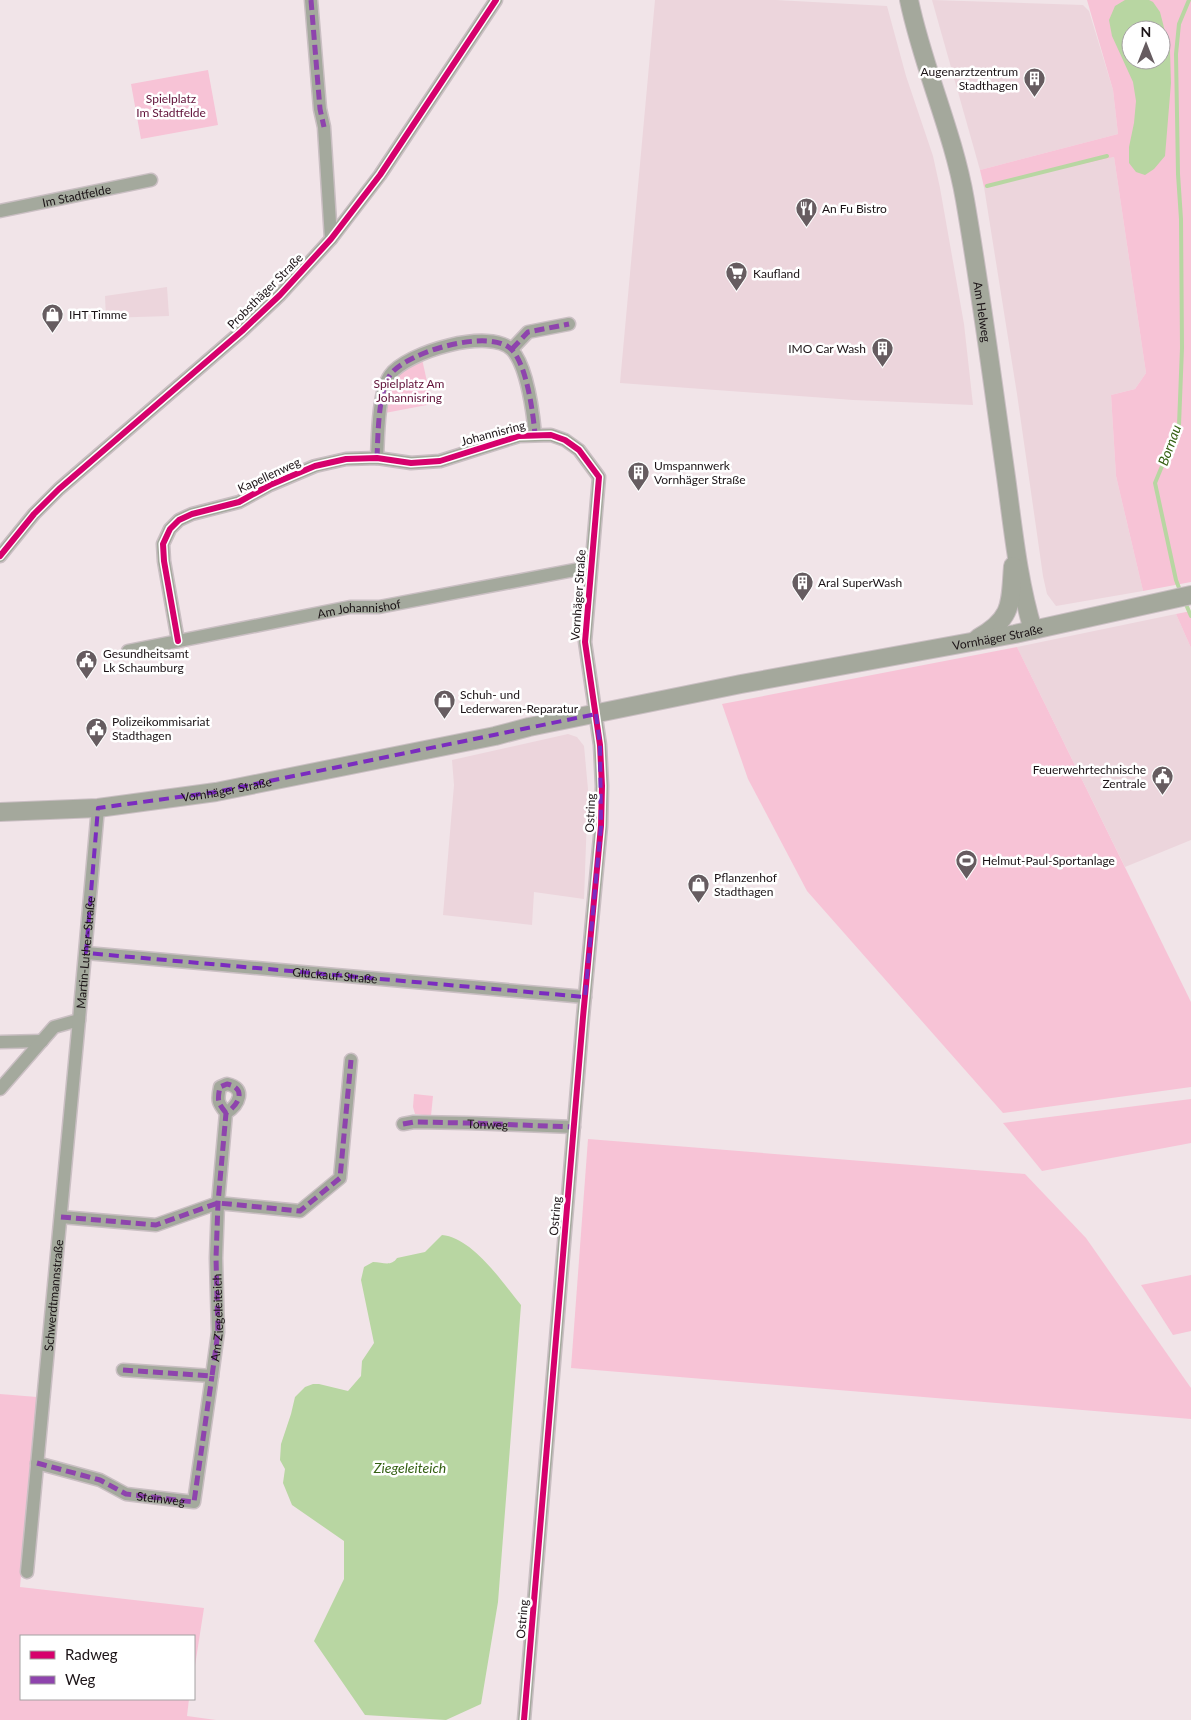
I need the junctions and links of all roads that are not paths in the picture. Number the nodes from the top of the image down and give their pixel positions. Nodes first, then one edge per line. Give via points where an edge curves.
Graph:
1 (311, 0) edge
2 (496, 0) edge
3 (909, 0) edge
4 (151, 180) dead end
5 (0, 211) edge
6 (332, 239) junction
7 (569, 324) dead end
8 (512, 349) junction
9 (535, 434) junction
10 (377, 458) junction
11 (599, 478) joint
12 (1015, 538) junction
13 (0, 556) edge
14 (590, 567) junction
15 (1191, 595) edge
16 (1033, 630) junction
17 (178, 641) junction
18 (968, 643) junction
19 (128, 651) dead end
20 (596, 714) junction
21 (98, 808) junction
22 (0, 812) edge
23 (86, 953) junction
24 (585, 997) junction
25 (79, 1020) junction
26 (42, 1041) junction
27 (0, 1042) edge
28 (350, 1060) dead end
29 (0, 1088) edge
30 (226, 1113) dead end
31 (403, 1124) dead end
32 (574, 1127) junction
33 (218, 1203) junction
34 (61, 1217) junction
35 (123, 1370) dead end
36 (212, 1376) junction
37 (37, 1463) junction
38 (27, 1572) dead end
39 (524, 1720) edge

1 - 6 street
2 - 6 street, Probsthäger Straße via 380,175
3 - 12 main road, Am Helweg via 965,199
4 - 5 street, Im Stadtfelde
6 - 13 street, Probsthäger Straße via 242,331 59,489
7 - 8 street via 528,332
8 - 9 street, Johannisring via 522,367 533,410
8 - 10 street via 502,343 481,341 454,345 409,360 390,374 384,385
9 - 10 street, Johannisring via 440,460 411,463
9 - 11 street, Johannisring via 565,440 579,450
10 - 17 street, Kapellenweg via 346,459 315,466 239,502 179,520 163,544
11 - 14 street, Vornhäger Straße
12 - 16 main road, Am Helweg
12 - 18 main road via 1010,605 1006,614 992,630
14 - 17 street, Am Johannishof via 379,606 350,607
14 - 20 street, Vornhäger Straße via 585,642
15 - 16 main road, Vornhäger Straße
16 - 18 main road, Vornhäger Straße
17 - 19 street, Am Johannishof
18 - 20 main road, Vornhäger Straße
20 - 21 main road, Vornhäger Straße via 216,792
20 - 24 street, Ostring via 602,786 601,826
21 - 22 main road, Vornhäger Straße
21 - 23 street, Martin-Luther-Straße
23 - 24 street, Glückauf-Straße
23 - 25 street, Martin-Luther-Straße
24 - 32 street, Ostring
25 - 26 street, Martin-Luther-Straße via 54,1027
25 - 34 street, Schwerdtmannstraße
26 - 27 street
26 - 29 street, Martin-Luther-Straße
28 - 33 street via 340,1178 300,1211
30 - 33 street, Am Ziegeleiteich
31 - 32 street, Tonweg
32 - 39 street, Ostring
33 - 34 street via 156,1225
33 - 36 street, Am Ziegeleiteich via 218,1326
34 - 37 street, Schwerdtmannstraße
35 - 36 street, Am Ziegeleiteich
36 - 37 street, Steinweg via 194,1502 126,1494 100,1480
37 - 38 street, Schwerdtmannstraße

